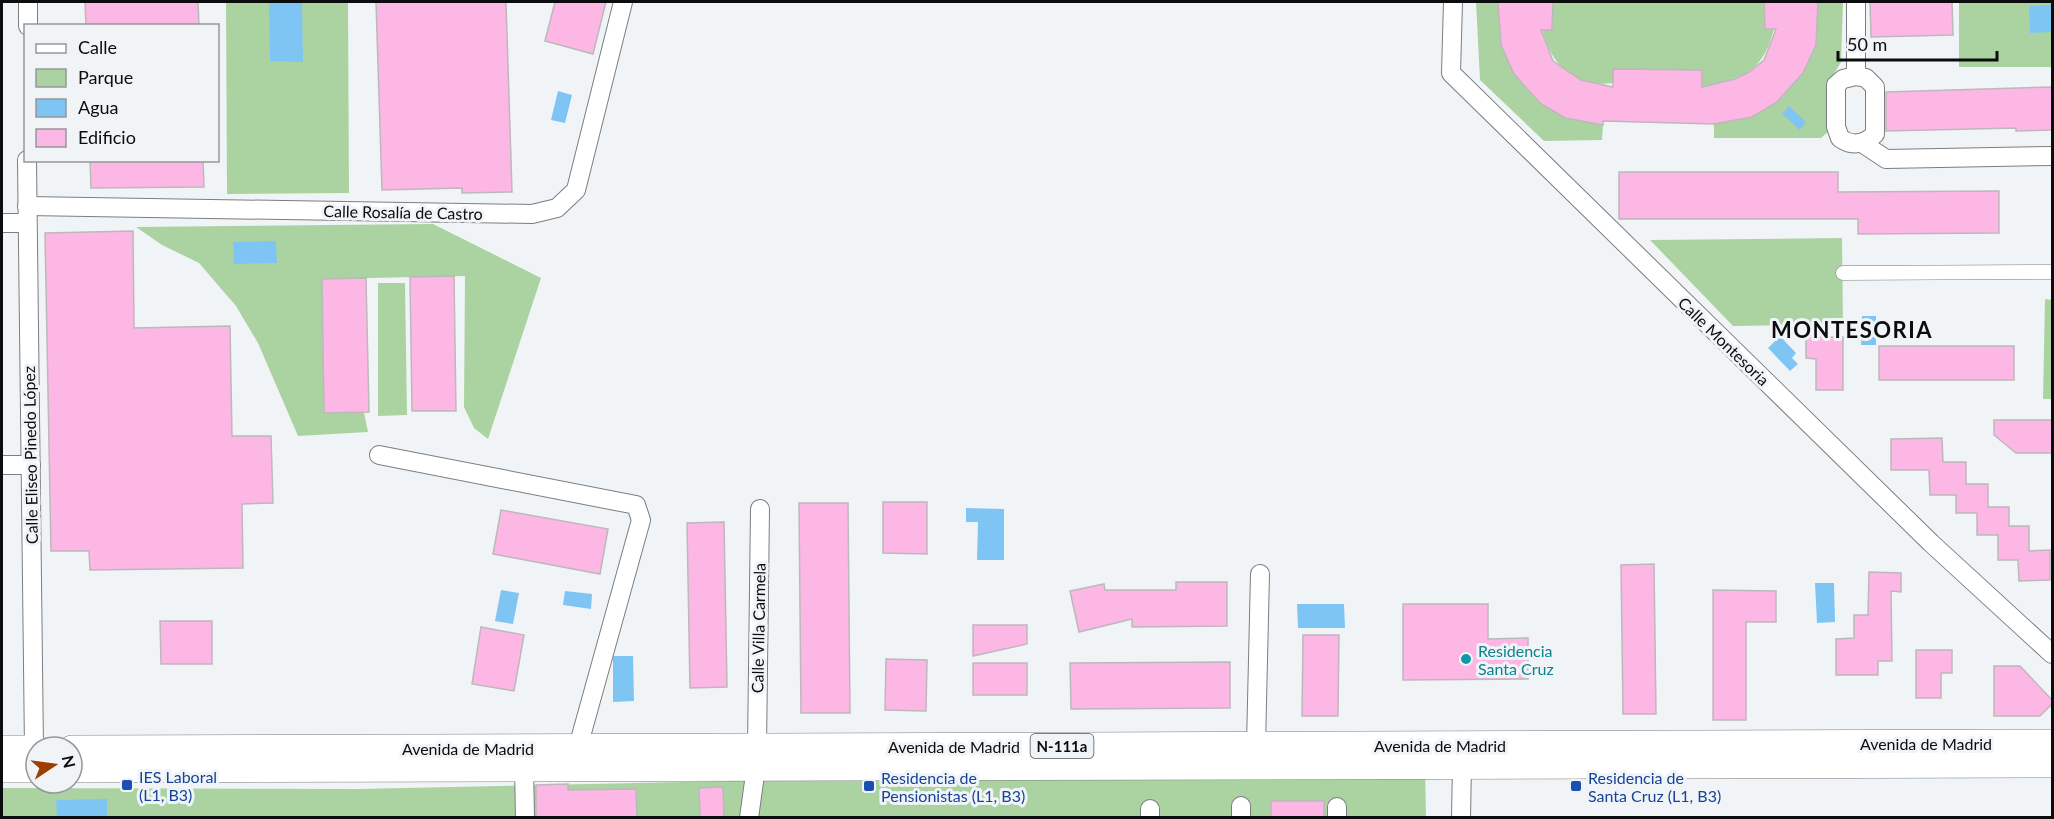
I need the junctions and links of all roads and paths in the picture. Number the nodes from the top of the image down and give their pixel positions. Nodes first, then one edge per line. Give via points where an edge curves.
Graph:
1 (28, 2) edge
2 (623, 2) edge
3 (1453, 2) edge
4 (1856, 2) edge
5 (28, 24) edge
6 (1856, 76) junction
7 (1862, 143) junction
8 (2052, 156) edge
9 (27, 162) edge
10 (27, 214) junction
11 (2, 223) edge
12 (2052, 272) edge
13 (1843, 273) dead end
14 (379, 456) dead end
15 (2, 465) edge
16 (31, 465) junction
17 (760, 509) dead end
18 (1260, 574) dead end
19 (2052, 654) edge
20 (35, 735) edge
21 (2052, 743) edge
22 (1256, 745) junction
23 (578, 747) junction
24 (2, 749) edge
25 (84, 749) edge
26 (24, 754) edge
27 (756, 757) junction
28 (24, 760) edge
29 (2052, 764) edge
30 (1462, 765) junction
31 (524, 768) junction
32 (2, 769) edge
33 (84, 769) edge
34 (525, 818) edge
35 (749, 818) edge
36 (1461, 818) edge

1 - 5 street
2 - 10 street, Calle Rosalía de Castro via 576,190 557,208 532,214
3 - 19 street, Calle Montesoria via 1451,73 1923,535
4 - 6 street
6 - 7 street via 1866,78 1875,87 1875,134
6 - 7 street via 1836,85 1836,128 1845,142
7 - 8 street via 1886,159
9 - 10 street, Calle Eliseo Pinedo López
10 - 11 street, Calle Rosalía de Castro
10 - 16 street, Calle Eliseo Pinedo López
12 - 13 street
14 - 23 street via 636,505 641,520
15 - 16 street
16 - 20 street, Calle Eliseo Pinedo López
17 - 27 street, Calle Villa Carmela
18 - 22 street
21 - 22 main road, Avenida de Madrid / N-111a
22 - 27 main road, Avenida de Madrid / N-111a
23 - 25 main road, Avenida de Madrid / N-111a
23 - 27 main road, Avenida de Madrid / N-111a
24 - 26 main road
27 - 30 main road, Avenida de Madrid / N-111a
27 - 31 main road, Avenida de Madrid / N-111a
27 - 35 street, Calle Villa Carmela
28 - 32 main road
29 - 30 main road, Avenida de Madrid / N-111a
30 - 36 street
31 - 33 main road, Avenida de Madrid / N-111a
31 - 34 street

